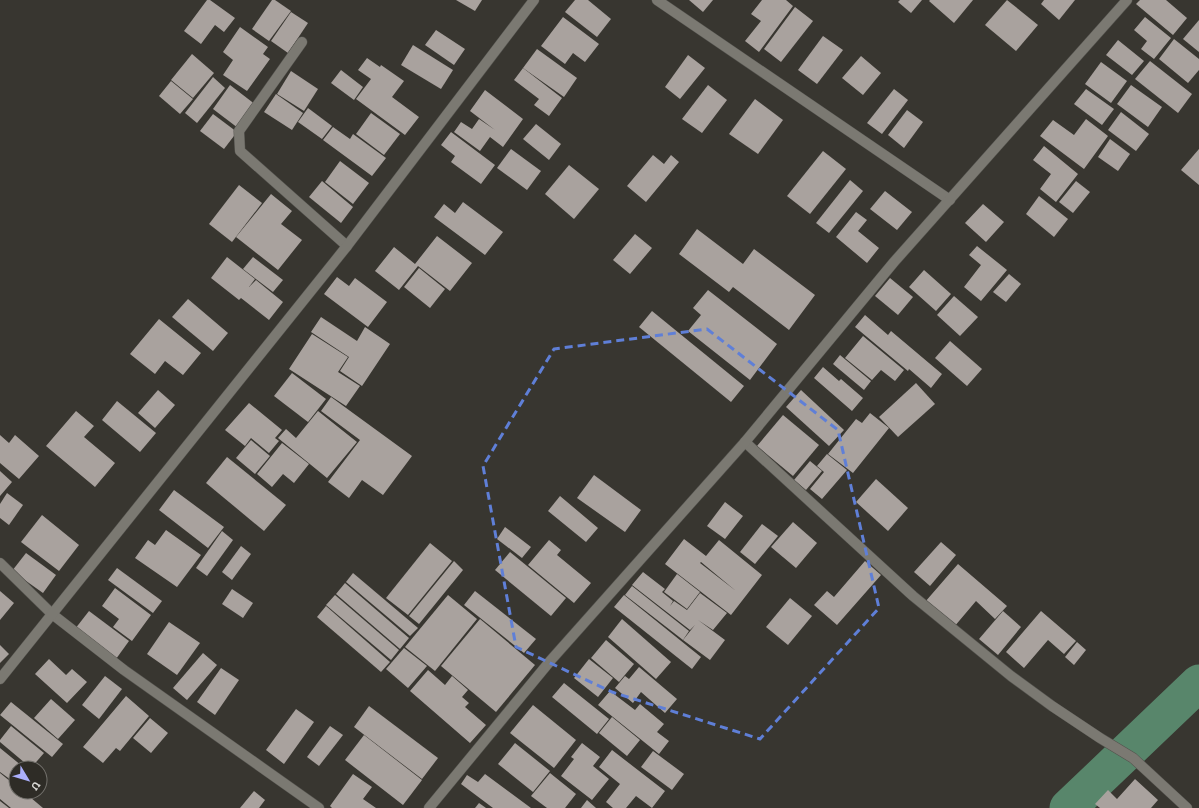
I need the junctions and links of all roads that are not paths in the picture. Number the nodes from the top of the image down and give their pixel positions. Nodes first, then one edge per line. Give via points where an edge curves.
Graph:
1 (534, 0) edge
2 (657, 0) edge
3 (1127, 0) edge
4 (302, 42) dead end
5 (950, 200) junction
6 (347, 246) junction
7 (745, 442) junction
8 (0, 563) edge
9 (52, 614) junction
10 (0, 679) edge
11 (319, 808) edge
12 (429, 808) edge
13 (1187, 808) edge

1 - 6 street
2 - 5 street
3 - 5 street
4 - 6 street via 239,131 240,151
5 - 7 street via 894,262
6 - 9 street
7 - 12 street via 551,660
7 - 13 street via 913,596 1011,676 1052,706 1133,758
8 - 9 street
9 - 10 street
9 - 11 street via 124,670

